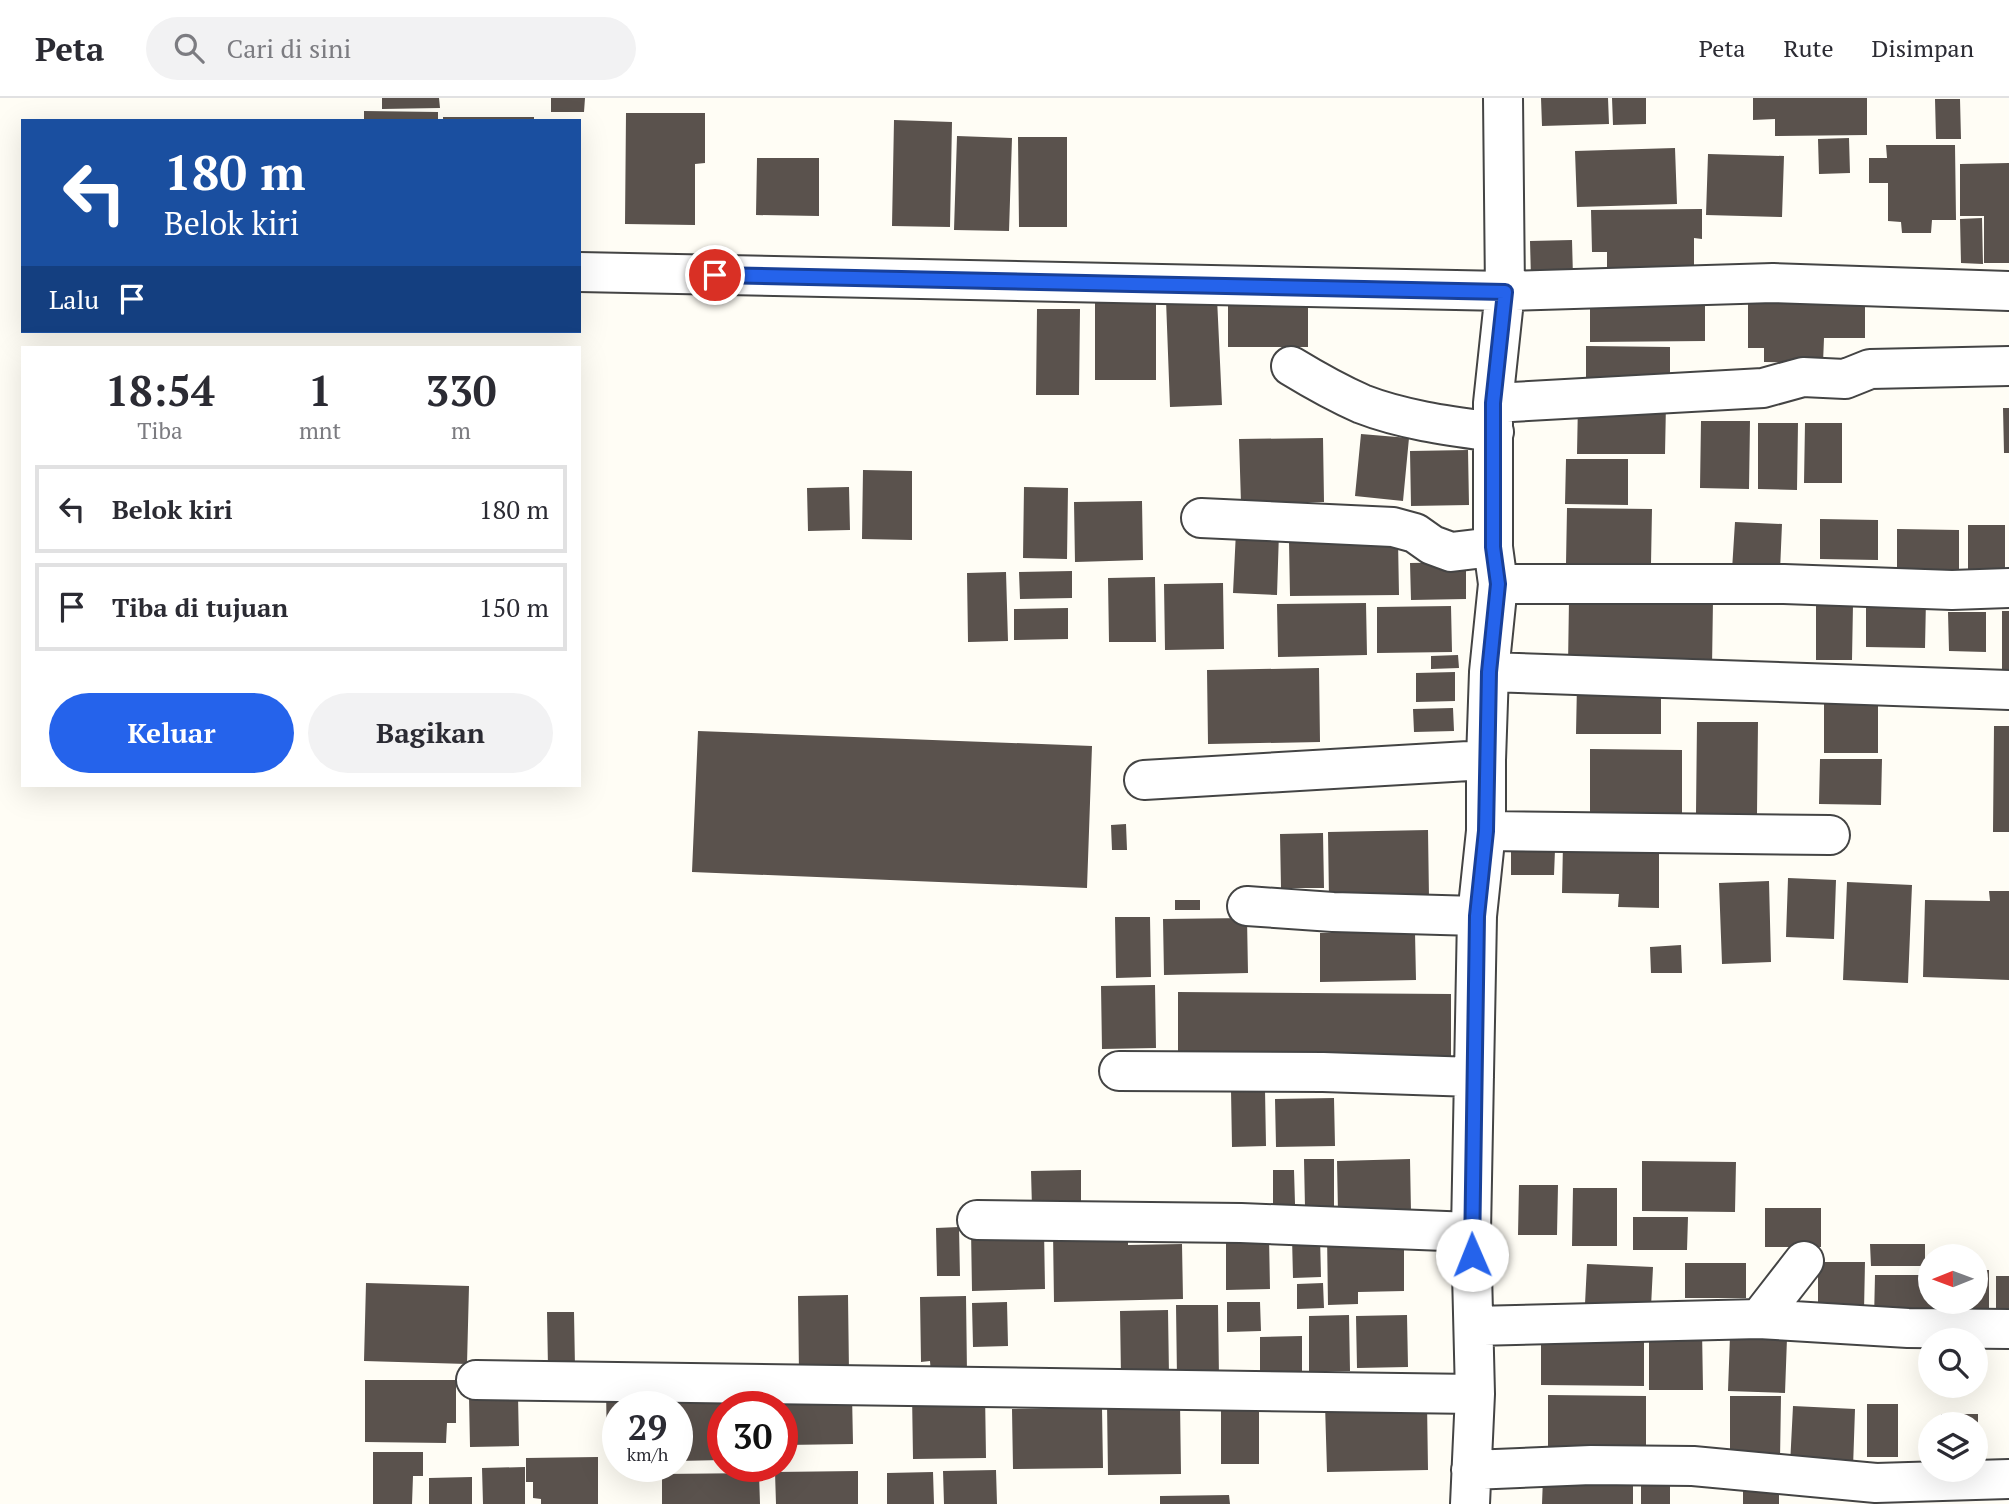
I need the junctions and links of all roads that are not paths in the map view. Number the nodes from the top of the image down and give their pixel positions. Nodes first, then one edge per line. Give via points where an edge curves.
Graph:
1 (1503, 98) edge
2 (581, 272) edge
3 (2009, 291) edge
4 (1505, 292) junction
5 (1291, 366) dead end
6 (2009, 366) edge
7 (1493, 418) junction
8 (1201, 518) dead end
9 (1496, 565) junction
10 (2009, 588) edge
11 (1489, 672) junction
12 (2009, 690) edge
13 (1486, 760) junction
14 (1144, 780) dead end
15 (1486, 831) junction
16 (1830, 835) dead end
17 (1247, 906) dead end
18 (1477, 916) junction
19 (1119, 1071) dead end
20 (1474, 1077) junction
21 (977, 1220) dead end
22 (1471, 1232) junction
23 (1804, 1261) dead end
24 (1759, 1319) junction
25 (1474, 1326) junction
26 (2009, 1329) edge
27 (476, 1380) dead end
28 (1475, 1394) junction
29 (2009, 1479) edge
30 (1470, 1487) edge

1 - 4 street
2 - 4 street
3 - 4 street via 1773,283
4 - 7 street
5 - 7 street via 1364,404 1448,426
6 - 7 street via 1870,369 1845,379 1803,377 1763,388
7 - 9 street
8 - 9 street via 1393,527
9 - 10 street via 1784,584
9 - 11 street
11 - 12 street
11 - 13 street
13 - 14 street
13 - 15 street
15 - 16 street
15 - 18 street
17 - 18 street
18 - 20 street
19 - 20 street
20 - 22 street
21 - 22 street
22 - 25 street
23 - 24 street
24 - 25 street
24 - 26 street
25 - 28 street
27 - 28 street
28 - 30 street
29 - 30 street via 1876,1483 1693,1466 1591,1465

